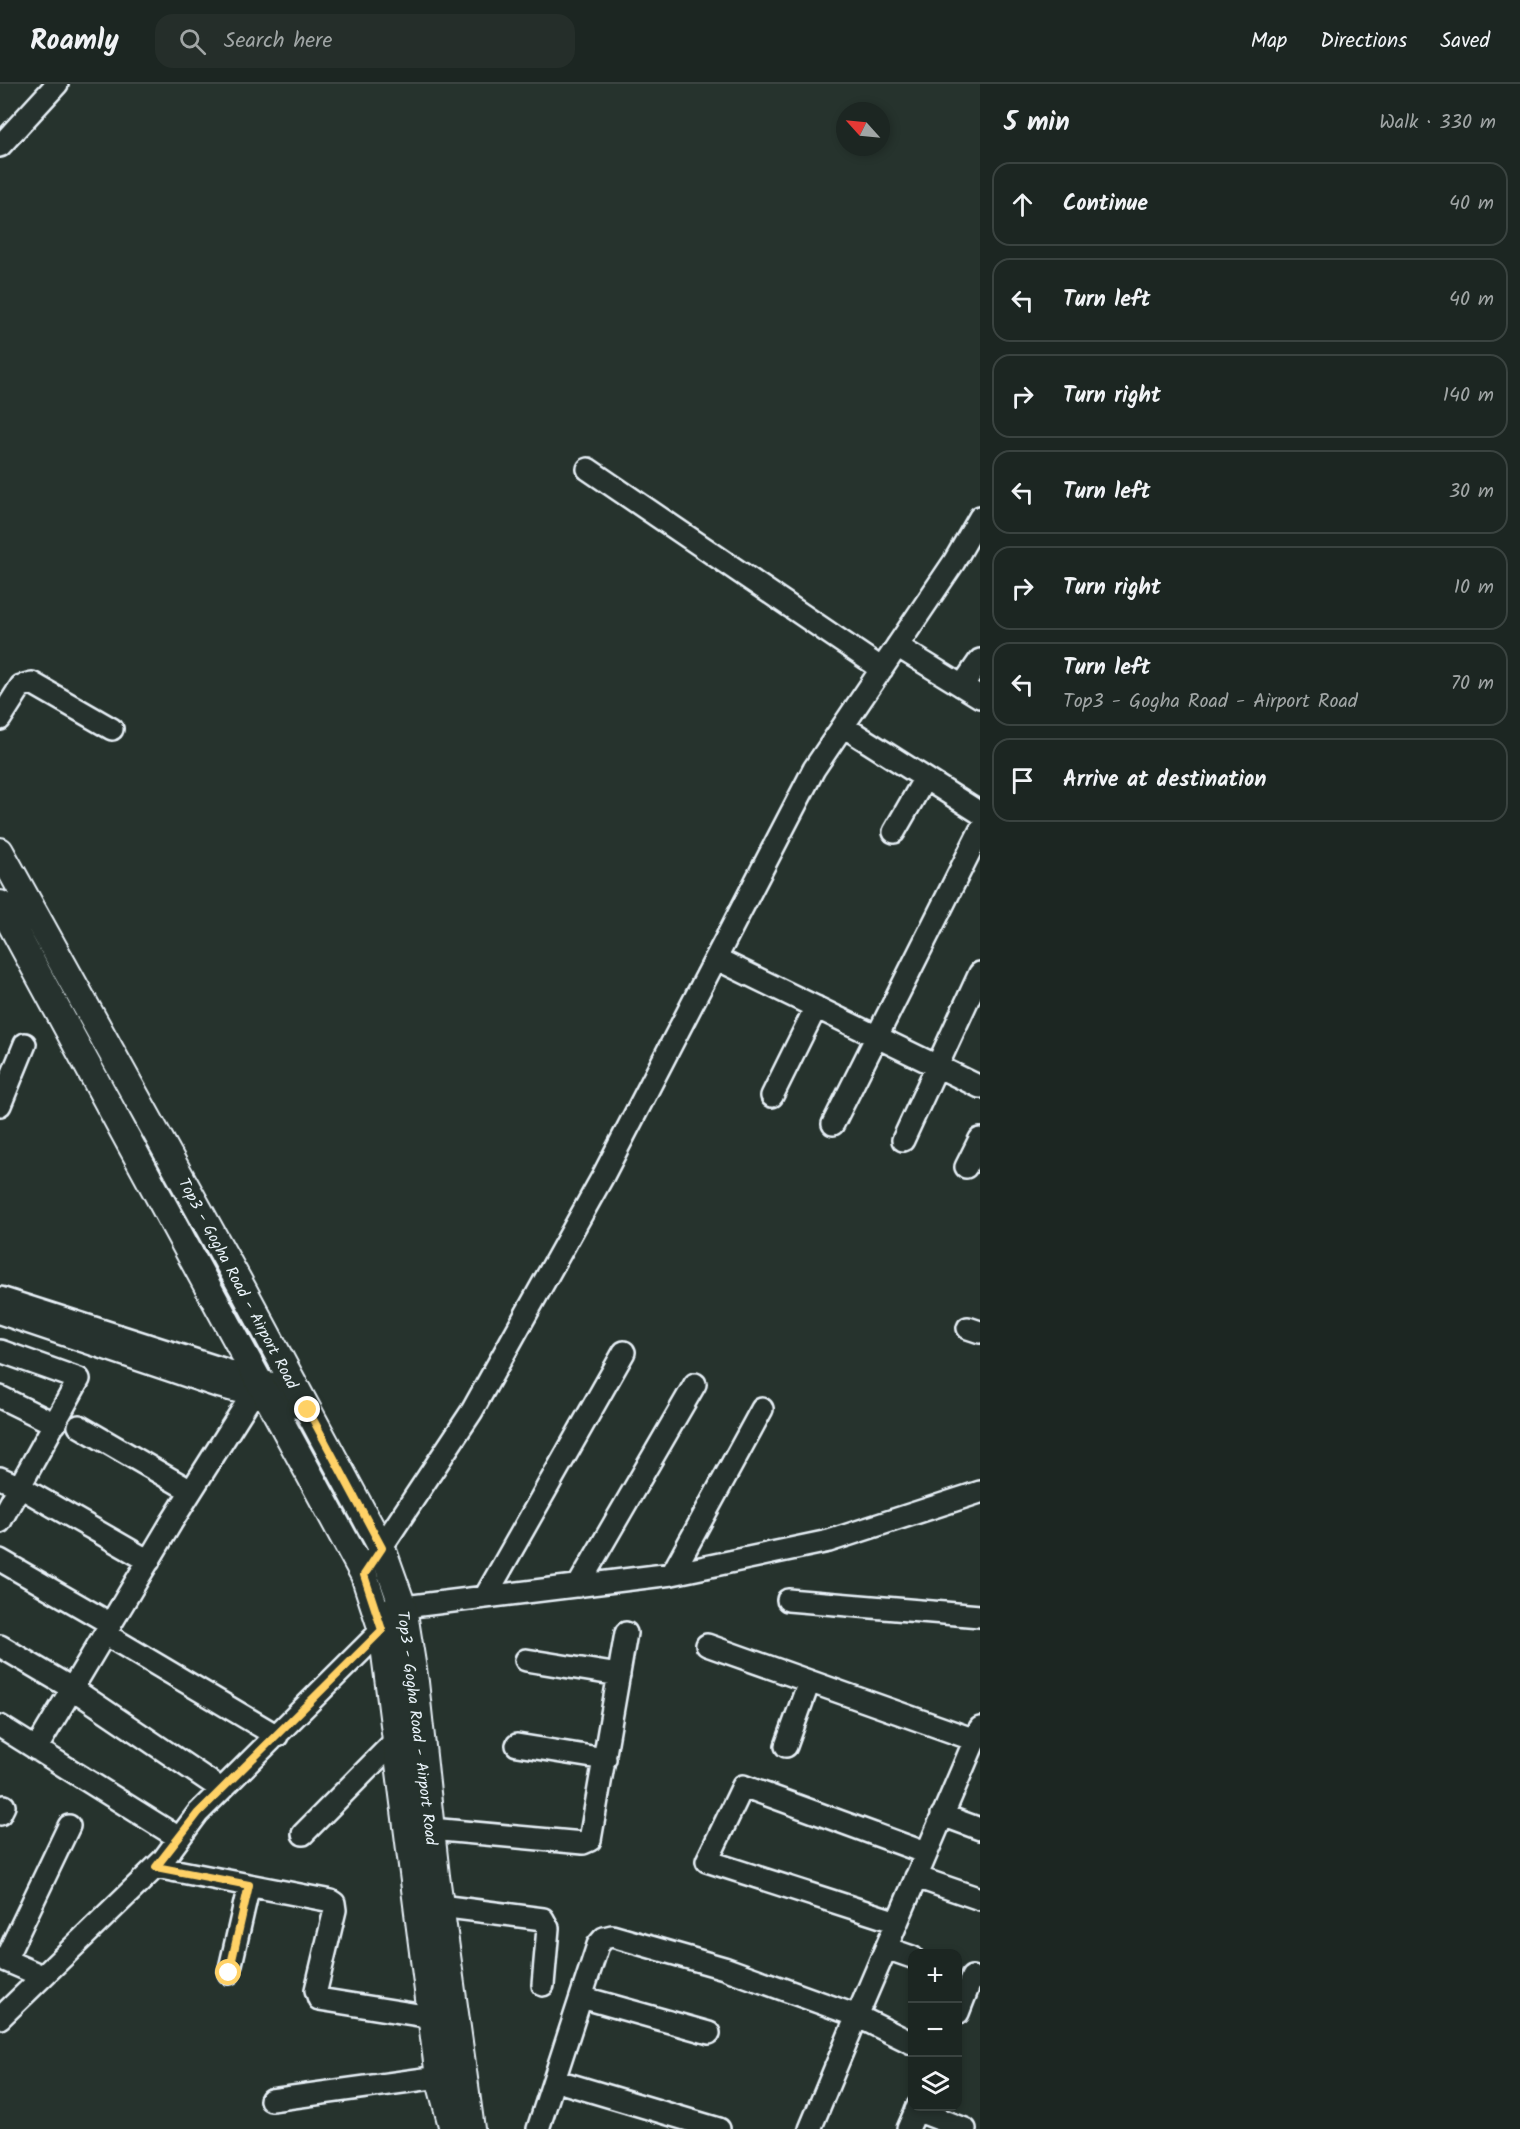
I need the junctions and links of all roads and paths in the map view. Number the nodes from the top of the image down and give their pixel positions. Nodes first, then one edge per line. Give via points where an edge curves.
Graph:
1 (57, 84) edge
2 (0, 146) edge
3 (588, 469) dead end
4 (979, 519) edge
5 (897, 646) junction
6 (980, 660) edge
7 (882, 669) junction
8 (971, 692) edge
9 (0, 718) edge
10 (843, 726) junction
11 (112, 729) dead end
12 (925, 778) junction
13 (980, 813) edge
14 (980, 831) edge
15 (894, 832) dead end
16 (0, 850) edge
17 (0, 904) edge
18 (717, 959) junction
19 (980, 973) edge
20 (816, 1007) junction
21 (876, 1036) junction
22 (25, 1044) dead end
23 (938, 1067) junction
24 (980, 1087) edge
25 (772, 1096) dead end
26 (0, 1105) edge
27 (833, 1124) dead end
28 (980, 1139) edge
29 (903, 1140) dead end
30 (966, 1167) dead end
31 (0, 1298) edge
32 (0, 1313) edge
33 (0, 1351) edge
34 (624, 1352) dead end
35 (695, 1383) dead end
36 (259, 1391) junction
37 (0, 1397) edge
38 (302, 1400) junction
39 (762, 1409) dead end
40 (55, 1424) junction
41 (79, 1426) dead end
42 (0, 1478) edge
43 (20, 1487) junction
44 (191, 1491) junction
45 (980, 1492) edge
46 (0, 1522) edge
47 (382, 1548) junction
48 (0, 1560) edge
49 (149, 1561) junction
50 (672, 1574) junction
51 (364, 1575) junction
52 (578, 1586) junction
53 (485, 1597) junction
54 (788, 1600) dead end
55 (403, 1607) junction
56 (980, 1616) edge
57 (378, 1621) junction
58 (108, 1629) junction
59 (626, 1633) dead end
60 (707, 1645) dead end
61 (0, 1646) edge
62 (526, 1660) dead end
63 (618, 1675) junction
64 (809, 1682) junction
65 (73, 1689) junction
66 (0, 1726) edge
67 (977, 1734) edge
68 (277, 1736) junction
69 (396, 1740) junction
70 (517, 1745) dead end
71 (786, 1746) dead end
72 (36, 1749) junction
73 (605, 1759) junction
74 (973, 1763) edge
75 (221, 1789) junction
76 (942, 1815) junction
77 (69, 1826) dead end
78 (431, 1829) junction
79 (980, 1829) edge
80 (303, 1834) dead end
81 (179, 1838) junction
82 (926, 1853) junction
83 (156, 1867) junction
84 (916, 1877) junction
85 (249, 1885) junction
86 (980, 1899) edge
87 (440, 1906) junction
88 (897, 1922) junction
89 (886, 1948) junction
90 (908, 1956) edge
91 (2, 1959) edge
92 (229, 1973) dead end
93 (42, 1976) junction
94 (970, 1977) edge
95 (543, 1985) dead end
96 (581, 1996) junction
97 (961, 2003) edge
98 (857, 2016) junction
99 (431, 2017) junction
100 (0, 2018) edge
101 (709, 2033) dead end
102 (908, 2041) edge
103 (439, 2077) junction
104 (554, 2080) junction
105 (271, 2100) dead end
106 (914, 2115) edge
107 (453, 2129) edge
108 (471, 2129) edge
109 (538, 2129) edge
110 (719, 2129) edge
111 (810, 2129) edge
112 (965, 2129) edge

1 - 2 street
3 - 7 street
4 - 5 street
5 - 7 street
5 - 8 street
6 - 8 street
7 - 10 street
9 - 11 street via 21,686 32,683
10 - 12 street
10 - 18 street via 814,769
12 - 13 street
12 - 15 street
14 - 21 street
16 - 38 main road, Top3 - Gogha Road - Airport Road
17 - 36 main road
18 - 20 street
18 - 47 street via 603,1176 472,1411
19 - 23 street
20 - 21 street
20 - 25 street
21 - 23 street
21 - 27 street
22 - 26 street
23 - 24 street
23 - 29 street
28 - 30 street
31 - 36 street
32 - 36 street
33 - 40 street via 79,1379
34 - 53 street
35 - 52 street
36 - 38 street
36 - 44 street
36 - 51 main road
37 - 40 street
38 - 47 main road, Top3 - Gogha Road - Airport Road
39 - 50 street
40 - 43 street
41 - 44 street
42 - 43 street
43 - 46 street
43 - 49 street
44 - 49 street
45 - 50 street via 829,1541
47 - 51 street
47 - 55 main road, Top3 - Gogha Road - Airport Road
48 - 58 street
49 - 58 street
50 - 52 street
51 - 57 main road
52 - 53 street
53 - 55 street
54 - 56 street
55 - 57 street
55 - 78 main road, Top3 - Gogha Road - Airport Road
57 - 68 street
57 - 69 main road
58 - 65 street
58 - 68 street
59 - 63 street
60 - 64 street
61 - 65 street
62 - 63 street
63 - 73 street
64 - 67 street
64 - 71 street
65 - 72 street
65 - 75 street
66 - 72 street
67 - 74 street
68 - 75 street
69 - 80 street
69 - 99 main road
70 - 73 street
72 - 81 street
73 - 78 street via 593,1833 583,1843
74 - 76 street
75 - 81 street
76 - 79 street
76 - 82 street
77 - 91 street
78 - 87 main road, Top3 - Gogha Road - Airport Road
81 - 83 street
82 - 84 street
82 - 88 street via 743,1786 707,1861
83 - 85 street
83 - 93 street
84 - 86 street
84 - 88 street
85 - 92 street
85 - 99 street via 334,1903 316,1990 318,1999
87 - 95 street via 543,1919 548,1928
87 - 108 main road, Top3 - Gogha Road - Airport Road
88 - 89 street
89 - 90 street
89 - 98 street
91 - 93 street
93 - 100 street
94 - 97 street
96 - 98 street via 598,1945 612,1936 724,1968
96 - 101 street
96 - 104 street
98 - 102 street
98 - 111 street
99 - 103 main road
103 - 105 street
103 - 107 main road
104 - 109 street
104 - 110 street
106 - 112 street

